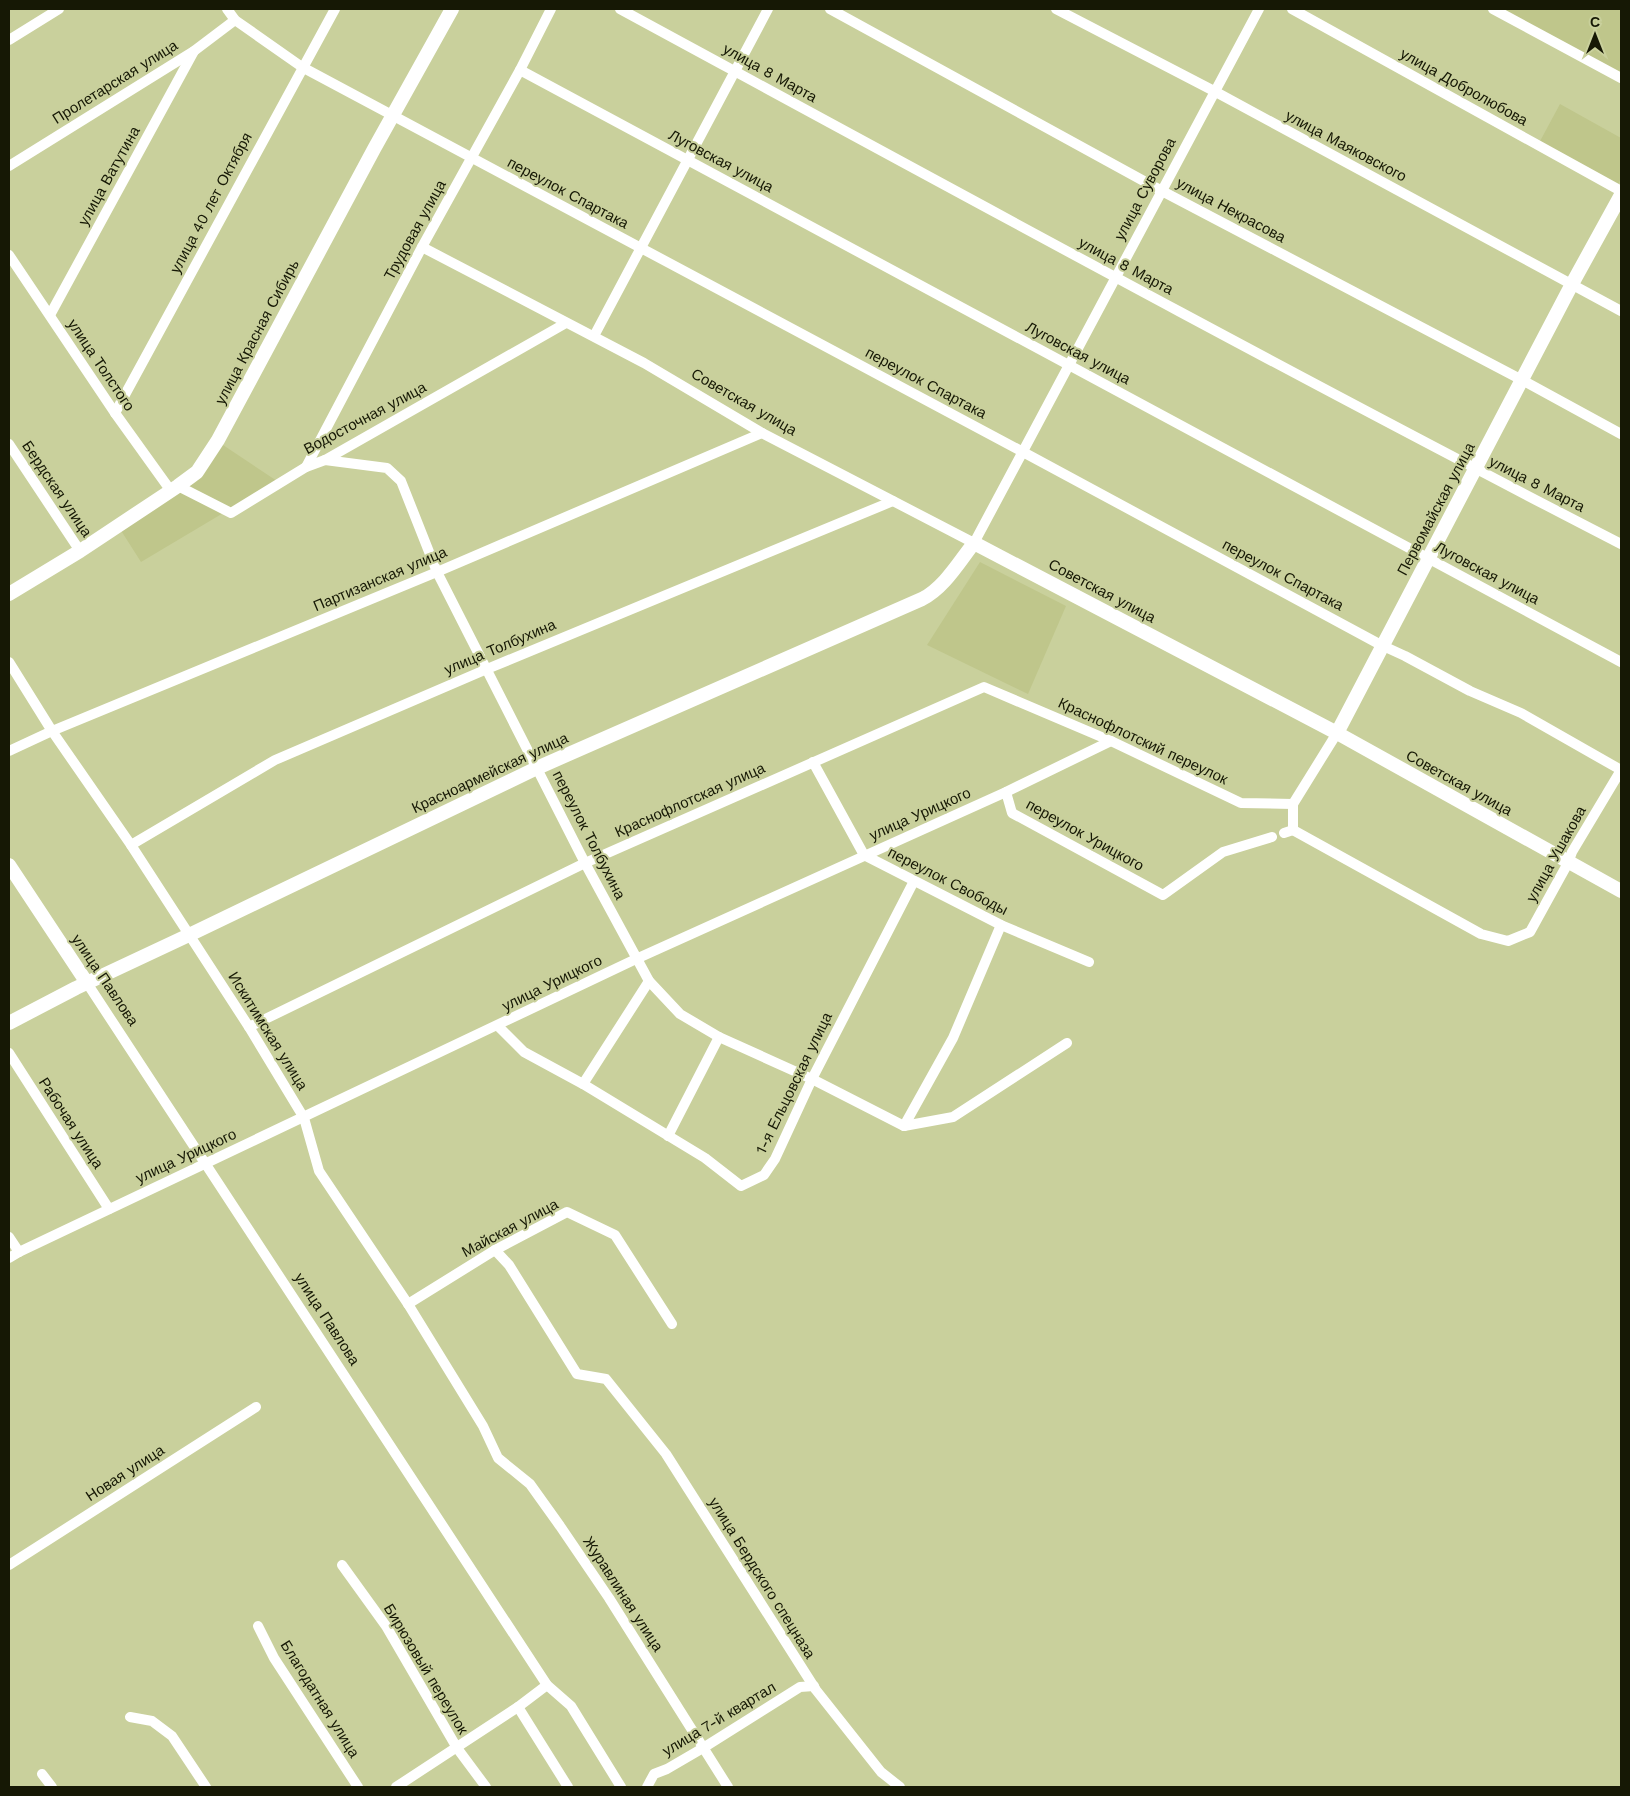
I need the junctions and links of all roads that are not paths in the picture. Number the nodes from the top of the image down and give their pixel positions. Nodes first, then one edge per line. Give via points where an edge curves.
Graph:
1 (59, 9) edge
2 (227, 9) edge
3 (335, 9) edge
4 (452, 9) edge
5 (551, 9) edge
6 (620, 9) edge
7 (768, 9) edge
8 (830, 9) edge
9 (1056, 9) edge
10 (1259, 9) edge
11 (1292, 9) edge
12 (1492, 9) edge
13 (234, 20) junction
14 (9, 40) edge
15 (194, 51) junction
16 (302, 67) junction
17 (520, 70) junction
18 (735, 71) junction
19 (1621, 78) edge
20 (1214, 91) junction
21 (392, 116) junction
22 (471, 159) junction
23 (687, 160) junction
24 (9, 166) edge
25 (1162, 191) junction
26 (1621, 191) edge
27 (1621, 195) edge
28 (422, 247) junction
29 (640, 249) junction
30 (9, 255) edge
31 (1115, 278) junction
32 (1572, 284) junction
33 (1621, 311) edge
34 (50, 315) junction
35 (566, 323) junction
36 (594, 336) junction
37 (1069, 365) junction
38 (1522, 380) junction
39 (115, 413) junction
40 (762, 433) junction
41 (1621, 434) edge
42 (9, 444) edge
43 (1023, 452) junction
44 (325, 460) junction
45 (306, 467) junction
46 (1475, 469) junction
47 (175, 489) junction
48 (893, 501) junction
49 (974, 543) junction
50 (1621, 544) edge
51 (80, 551) junction
52 (1428, 558) junction
53 (437, 572) junction
54 (9, 594) edge
55 (1381, 646) junction
56 (9, 662) edge
57 (1621, 662) edge
58 (487, 669) junction
59 (984, 687) joint
60 (52, 731) junction
61 (1336, 733) junction
62 (1111, 741) junction
63 (9, 751) edge
64 (813, 762) junction
65 (537, 768) junction
66 (1621, 770) edge
67 (1006, 792) junction
68 (1293, 804) junction
69 (1272, 837) dead end
70 (131, 845) junction
71 (864, 855) junction
72 (585, 863) junction
73 (1568, 863) junction
74 (9, 865) edge
75 (914, 881) junction
76 (1621, 891) edge
77 (1001, 925) junction
78 (189, 935) junction
79 (636, 959) junction
80 (1089, 962) dead end
81 (649, 981) junction
82 (88, 982) junction
83 (9, 1023) edge
84 (498, 1026) junction
85 (249, 1027) junction
86 (719, 1037) junction
87 (1067, 1043) dead end
88 (9, 1053) edge
89 (812, 1078) junction
90 (583, 1084) junction
91 (304, 1118) junction
92 (904, 1126) junction
93 (668, 1136) junction
94 (206, 1163) junction
95 (109, 1209) junction
96 (9, 1237) edge
97 (495, 1250) junction
98 (19, 1252) junction
99 (9, 1258) edge
100 (408, 1304) junction
101 (672, 1324) dead end
102 (256, 1407) dead end
103 (484, 1426) joint
104 (9, 1565) edge
105 (342, 1566) dead end
106 (258, 1626) dead end
107 (547, 1685) junction
108 (814, 1686) junction
109 (518, 1707) junction
110 (130, 1717) dead end
111 (457, 1748) junction
112 (703, 1748) junction
113 (42, 1774) dead end
114 (52, 1787) edge
115 (206, 1787) edge
116 (358, 1787) edge
117 (396, 1787) edge
118 (486, 1787) edge
119 (568, 1787) edge
120 (621, 1787) edge
121 (647, 1787) edge
122 (728, 1787) edge
123 (900, 1787) edge

1 - 14 street
2 - 13 street, переулок Спартака
3 - 16 street, улица 40 лет Октября
4 - 21 street, улица Красная Сибирь
5 - 17 street, Трудовая улица
6 - 18 street, улица 8 Марта
7 - 18 street
8 - 25 street, улица Некрасова
9 - 20 street, улица Маяковского
10 - 20 street, улица Суворова
11 - 26 street, улица Добролюбова
12 - 19 street
13 - 15 street, Пролетарская улица
13 - 16 street, переулок Спартака
15 - 24 street, Пролетарская улица
15 - 34 street, улица Ватутина
16 - 21 street, переулок Спартака
16 - 39 street, улица 40 лет Октября
17 - 22 street, Трудовая улица
17 - 23 street, Луговская улица
18 - 23 street
18 - 31 street, улица 8 Марта
20 - 25 street, улица Суворова
20 - 32 street, улица Маяковского
21 - 22 street, переулок Спартака
21 - 47 street, улица Красная Сибирь via 218,440 197,472
22 - 28 street, Трудовая улица
22 - 29 street, переулок Спартака
23 - 29 street
23 - 37 street, Луговская улица
25 - 31 street, улица Суворова
25 - 38 street, улица Некрасова
27 - 32 street, Первомайская улица
28 - 35 street, Советская улица
28 - 45 street, Трудовая улица
29 - 36 street
29 - 43 street, переулок Спартака
30 - 34 street, улица Толстого
31 - 37 street, улица Суворова
31 - 46 street, улица 8 Марта
32 - 33 street, улица Маяковского
32 - 38 street, Первомайская улица
34 - 39 street, улица Толстого
35 - 36 street, Советская улица
35 - 44 street, Водосточная улица
36 - 40 street, Советская улица
37 - 43 street, улица Суворова
37 - 52 street, Луговская улица
38 - 41 street, улица Некрасова
38 - 46 street, Первомайская улица
39 - 47 street, улица Толстого
40 - 48 street, Советская улица
40 - 53 street, Партизанская улица
42 - 51 street, Бердская улица
43 - 49 street, улица Суворова
43 - 55 street, переулок Спартака
44 - 45 street, Водосточная улица
44 - 53 street, переулок Толбухина via 387,468 400,480
45 - 47 street, Водосточная улица via 231,513
46 - 50 street, улица 8 Марта
46 - 52 street, Первомайская улица
47 - 51 street, улица Красная Сибирь
48 - 49 street, Советская улица
48 - 58 street, улица Толбухина
49 - 61 street, Советская улица
49 - 65 street, Красноармейская улица via 931,594
51 - 54 street, улица Красная Сибирь
52 - 55 street, Первомайская улица
52 - 57 street, Луговская улица
53 - 58 street, переулок Толбухина
53 - 60 street, Партизанская улица
55 - 61 street, Первомайская улица
55 - 66 street, переулок Спартака via 1522,713
56 - 60 street, Искитимская улица
58 - 65 street, переулок Толбухина
58 - 70 street, улица Толбухина via 275,760
59 - 62 street, Краснофлотский переулок
59 - 64 street, Краснофлотская улица
60 - 63 street, Партизанская улица
60 - 70 street, Искитимская улица
61 - 68 street, Первомайская улица
61 - 73 street, Советская улица
62 - 67 street, улица Урицкого
62 - 68 street, Краснофлотский переулок via 1241,803
64 - 71 street, переулок Свободы
64 - 72 street, Краснофлотская улица
65 - 72 street, переулок Толбухина
65 - 78 street, Красноармейская улица
66 - 73 street, улица Ушакова
67 - 69 street, переулок Урицкого via 1012,813 1163,895 1223,852
67 - 71 street, улица Урицкого
68 - 73 street, улица Ушакова via 1288,832 1481,934 1508,941 1530,932
70 - 78 street, Искитимская улица
71 - 75 street, переулок Свободы
71 - 79 street, улица Урицкого
72 - 79 street, переулок Толбухина
72 - 85 street, Краснофлотская улица
73 - 76 street, Советская улица
74 - 82 street, улица Павлова
75 - 77 street, переулок Свободы
75 - 89 street, 1-я Ельцовская улица
77 - 80 street, переулок Свободы
77 - 92 street via 953,1038
78 - 82 street, Красноармейская улица
78 - 85 street, Искитимская улица
79 - 81 street, переулок Толбухина
79 - 84 street, улица Урицкого
81 - 86 street, переулок Толбухина via 680,1014
81 - 90 street
82 - 83 street, Красноармейская улица
82 - 94 street, улица Павлова
84 - 90 street, 1-я Ельцовская улица via 524,1052
84 - 91 street, улица Урицкого
85 - 91 street, Искитимская улица
86 - 89 street, переулок Толбухина
86 - 93 street
87 - 92 street via 953,1117
88 - 95 street, Рабочая улица
89 - 92 street, переулок Толбухина
89 - 93 street, 1-я Ельцовская улица via 775,1159 764,1175 741,1186 705,1158
90 - 93 street, 1-я Ельцовская улица
91 - 94 street, улица Урицкого
91 - 100 street, Искитимская улица via 319,1171
94 - 95 street, улица Урицкого
94 - 107 street, улица Павлова
95 - 98 street, улица Урицкого
96 - 98 street
97 - 100 street, Майская улица
97 - 101 street, Майская улица via 567,1212 615,1235
97 - 108 street, улица Бердского спецназа via 509,1265 577,1374 606,1379 666,1454
98 - 99 street, улица Урицкого
100 - 103 street, Искитимская улица
102 - 104 street, Новая улица
103 - 112 street, Журавлиная улица via 498,1458 530,1484 609,1598
105 - 111 street, Бирюзовый переулок via 386,1626
106 - 116 street, Благодатная улица via 274,1658
107 - 109 street
107 - 120 street, улица Павлова via 571,1706
108 - 112 street, улица 7-й квартал via 800,1687
108 - 123 street, улица Бердского спецназа via 881,1772
109 - 111 street
109 - 119 street
110 - 115 street via 152,1721 172,1736
111 - 117 street
111 - 118 street, Бирюзовый переулок
112 - 121 street, улица 7-й квартал via 654,1774
112 - 122 street, Журавлиная улица
113 - 114 street

